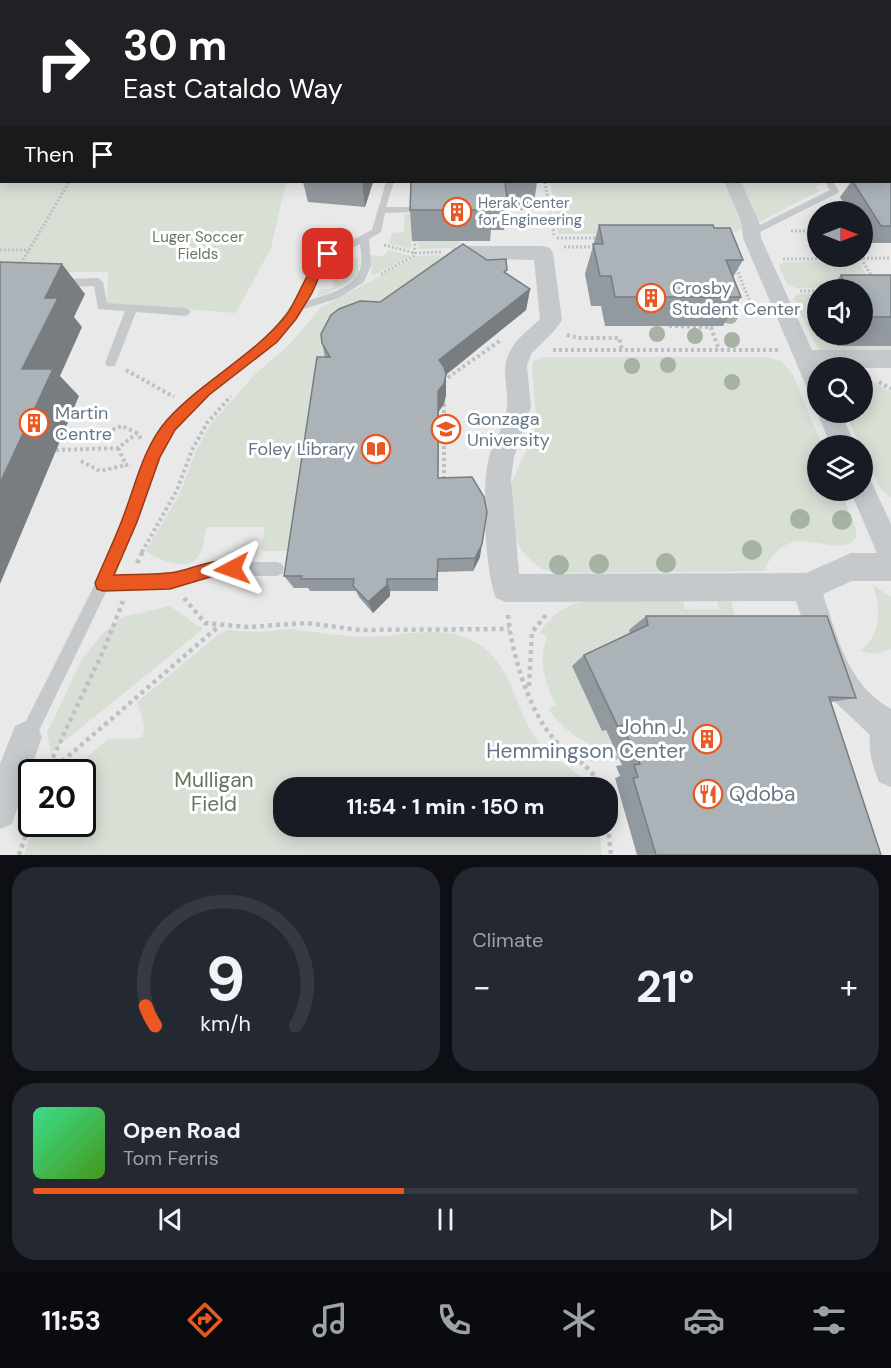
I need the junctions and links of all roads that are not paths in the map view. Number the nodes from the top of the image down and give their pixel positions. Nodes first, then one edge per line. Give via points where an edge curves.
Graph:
1 (390, 183) edge
2 (732, 183) edge
3 (830, 183) edge
4 (381, 210) junction
5 (413, 210) edge
6 (751, 233) junction
7 (364, 239) junction
8 (460, 253) edge
9 (54, 283) edge
10 (298, 306) junction
11 (132, 308) junction
12 (186, 312) dead end
13 (803, 354) junction
14 (891, 359) edge
15 (111, 363) road end
16 (807, 363) edge
17 (867, 501) edge
18 (891, 555) edge
19 (891, 567) edge
20 (277, 569) dead end
21 (103, 583) junction
22 (806, 587) junction
23 (889, 727) edge
24 (26, 737) joint
25 (891, 770) edge
26 (0, 812) edge

1 - 4 lane
2 - 6 street
3 - 6 lane via 834,190
4 - 5 lane
4 - 7 lane via 379,227
6 - 13 street
7 - 10 lane via 322,258
7 - 10 lane via 365,267 359,282 317,304
8 - 22 street via 548,246 551,320 522,350 515,366 519,408 500,462 506,588
9 - 11 lane via 98,282 102,306
10 - 21 lane via 273,339 205,391 170,426 154,454
11 - 12 lane
11 - 15 lane
13 - 14 street
13 - 16 street
17 - 18 street
19 - 22 street via 851,567
20 - 21 lane via 210,569 170,581
21 - 24 lane
22 - 23 street via 836,675 845,690
23 - 25 street via 886,752
24 - 26 street

